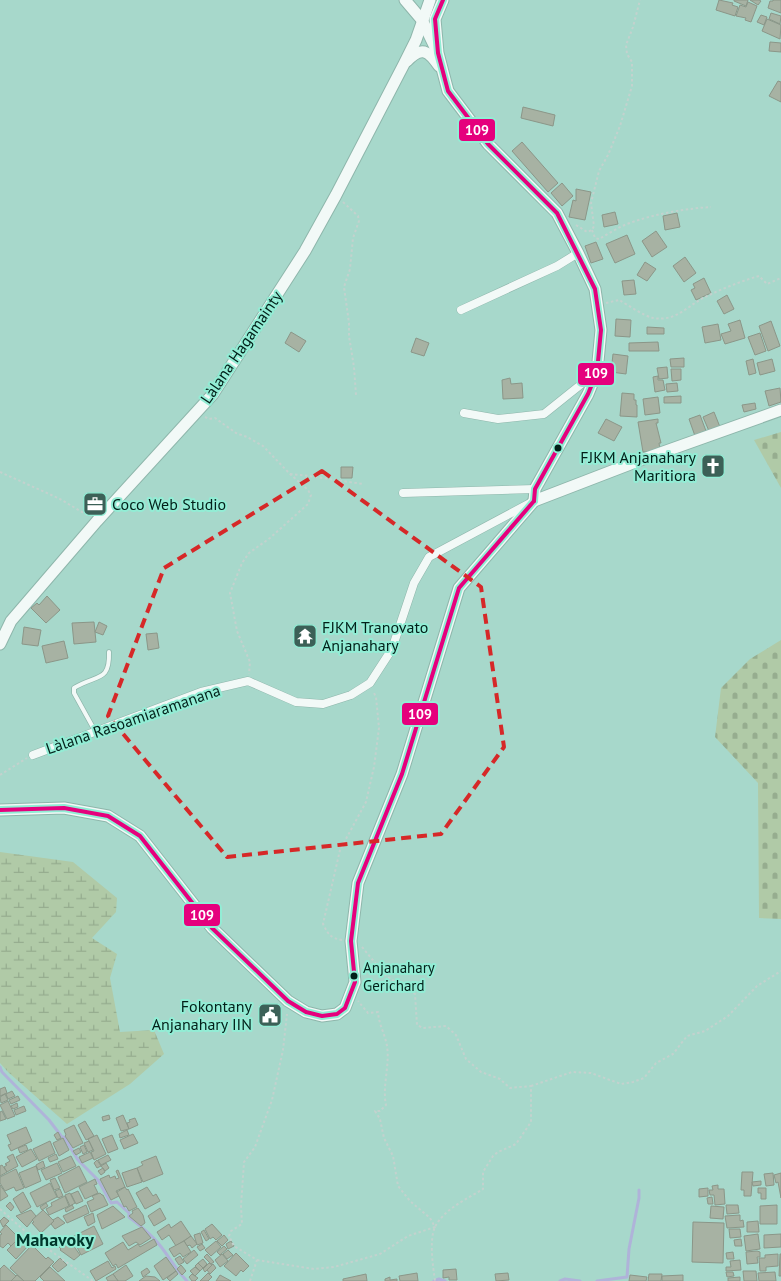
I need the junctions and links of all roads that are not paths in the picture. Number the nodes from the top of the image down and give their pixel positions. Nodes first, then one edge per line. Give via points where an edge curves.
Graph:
1 (404, 0) edge
2 (409, 0) edge
3 (414, 0) edge
4 (443, 1) edge
5 (425, 8) edge
6 (416, 40) junction
7 (438, 53) junction
8 (404, 64) junction
9 (442, 69) junction
10 (578, 253) junction
11 (461, 310) dead end
12 (597, 372) junction
13 (781, 410) edge
14 (464, 412) dead end
15 (402, 493) dead end
16 (534, 495) junction
17 (0, 644) edge
18 (109, 652) dead end
19 (95, 730) junction
20 (33, 755) road end
21 (0, 810) edge

1 - 5 main road
1 - 6 main road via 418,22
2 - 5 main road
3 - 5 main road
4 - 5 main road via 432,9
4 - 7 main road via 435,19
5 - 6 main road, Làlana Hagamainty
5 - 7 main road
6 - 8 main road, Làlana Hagamainty
7 - 9 main road
8 - 9 main road via 422,51 428,53
8 - 17 main road, Làlana Hagamainty via 305,251 213,394 11,621
9 - 10 main road via 448,91 476,129 557,213
10 - 11 street
10 - 12 main road via 595,289 597,301 601,330
12 - 14 street via 544,414 498,419
12 - 16 main road
13 - 16 main road
15 - 16 street
16 - 19 street, Làlana Rasoamiaramanana via 429,557 414,583 392,649 370,683 352,695 323,704 296,702 248,681 201,692
16 - 21 main road via 459,588 402,774 358,883 351,941 355,982 345,1008 337,1014 322,1016 306,1012 288,1001 212,928 140,836 108,816 64,808
18 - 19 lane via 109,667 104,675 74,688
19 - 20 street, Làlana Rasoamiaramanana

